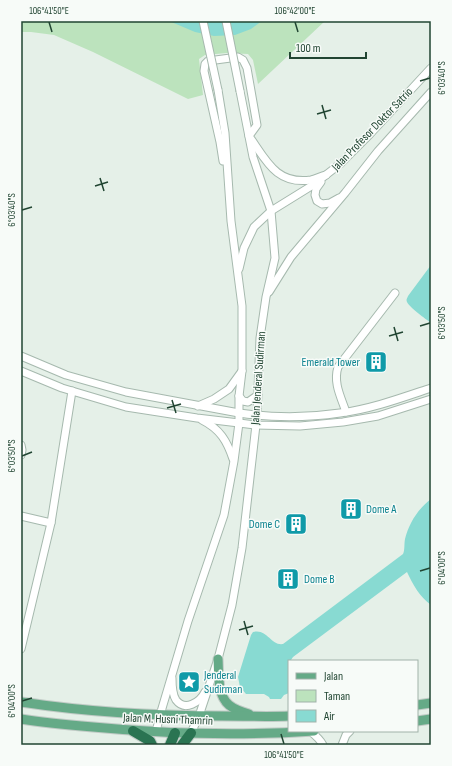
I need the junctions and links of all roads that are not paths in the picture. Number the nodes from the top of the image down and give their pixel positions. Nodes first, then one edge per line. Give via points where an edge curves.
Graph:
1 (203, 21) edge
2 (226, 21) edge
3 (431, 68) edge
4 (431, 92) edge
5 (249, 136) junction
6 (326, 175) junction
7 (345, 193) junction
8 (230, 201) junction
9 (271, 212) junction
10 (238, 275) junction
11 (395, 293) dead end
12 (266, 297) junction
13 (21, 356) edge
14 (242, 370) junction
15 (21, 371) edge
16 (431, 388) edge
17 (72, 392) junction
18 (240, 396) junction
19 (258, 396) junction
20 (431, 399) edge
21 (198, 406) junction
22 (346, 412) junction
23 (239, 413) junction
24 (257, 416) junction
25 (197, 418) junction
26 (239, 423) junction
27 (255, 424) junction
28 (21, 445) edge
29 (21, 455) edge
30 (234, 461) junction
31 (21, 516) edge
32 (51, 523) junction
33 (21, 649) edge
34 (218, 659) junction
35 (172, 672) junction
36 (211, 680) junction
37 (21, 702) edge
38 (431, 703) edge
39 (418, 705) edge
40 (160, 715) junction
41 (199, 716) junction
42 (256, 716) junction
43 (288, 716) edge
44 (21, 719) edge
45 (431, 719) edge
46 (418, 721) edge
47 (133, 731) junction
48 (156, 732) junction
49 (290, 732) edge
50 (311, 732) edge
51 (349, 732) edge
52 (175, 733) junction
53 (191, 733) junction
54 (152, 745) edge
55 (170, 745) edge
56 (182, 745) edge
57 (324, 745) edge
58 (342, 745) edge

1 - 8 street, Jalan Jenderal Sudirman, bridge via 225,133
2 - 5 street, Jalan Jenderal Sudirman, bridge
3 - 6 street, Jalan Profesor Doktor Satrio via 370,134
4 - 7 street, Jalan Profesor Doktor Satrio via 378,150
5 - 6 street via 278,174 288,179 311,180
5 - 8 street via 256,125 247,68 243,60 238,57 208,61 204,71
5 - 9 street, Jalan Jenderal Sudirman
6 - 7 street via 316,189 318,201 322,204 330,203
6 - 9 street, Jalan Profesor Doktor Satrio
7 - 12 street, Jalan Profesor Doktor Satrio via 291,257
8 - 10 street, Jalan Jenderal Sudirman
9 - 10 street, Jalan Profesor Doktor Satrio via 254,227 244,248
9 - 12 street, Jalan Jenderal Sudirman via 275,258
10 - 14 street, Jalan Jenderal Sudirman via 242,306
11 - 22 street via 338,367 336,382
12 - 19 street, Jalan Jenderal Sudirman via 260,338
13 - 21 street via 66,376 126,392
14 - 18 street, Jalan Jenderal Sudirman
14 - 21 street via 229,388
15 - 17 street
16 - 22 street via 375,406
17 - 25 street via 126,407
17 - 32 street
18 - 19 street via 243,401 248,402
18 - 23 street, Jalan Jenderal Sudirman
19 - 24 street, Jalan Jenderal Sudirman
20 - 27 street via 378,416 343,422 300,426
21 - 23 street
22 - 24 street via 300,417
23 - 24 street
23 - 26 street, Jalan Jenderal Sudirman
24 - 27 street, Jalan Jenderal Sudirman
25 - 26 street
25 - 30 street via 221,434
26 - 27 street
26 - 30 street, Jalan Jenderal Sudirman
27 - 34 street, Jalan Jenderal Sudirman via 239,564 232,605
28 - 29 street
30 - 35 street, Jalan Jenderal Sudirman via 224,515
31 - 32 street
32 - 33 street
34 - 36 street, Jalan Jenderal Sudirman
34 - 42 main road via 220,689 225,701 235,709
35 - 36 street via 174,695 178,702 184,705 200,699
35 - 40 street, Jalan Jenderal Sudirman
36 - 41 street, Jalan Jenderal Sudirman
37 - 40 main road, Jalan M. Husni Thamrin
38 - 39 main road
40 - 41 main road, Jalan M. Husni Thamrin
40 - 48 street, Jalan Jenderal Sudirman
41 - 42 main road, Jalan M. Husni Thamrin
41 - 53 street, Jalan Jenderal Sudirman
42 - 43 main road, Jalan M. Husni Thamrin
44 - 47 main road, Jalan M. Husni Thamrin
45 - 46 main road
47 - 48 main road, Jalan M. Husni Thamrin
47 - 54 highway
48 - 52 main road, Jalan M. Husni Thamrin
49 - 53 main road, Jalan M. Husni Thamrin
50 - 57 street
51 - 58 street
52 - 53 main road, Jalan M. Husni Thamrin
52 - 55 highway
53 - 56 highway

